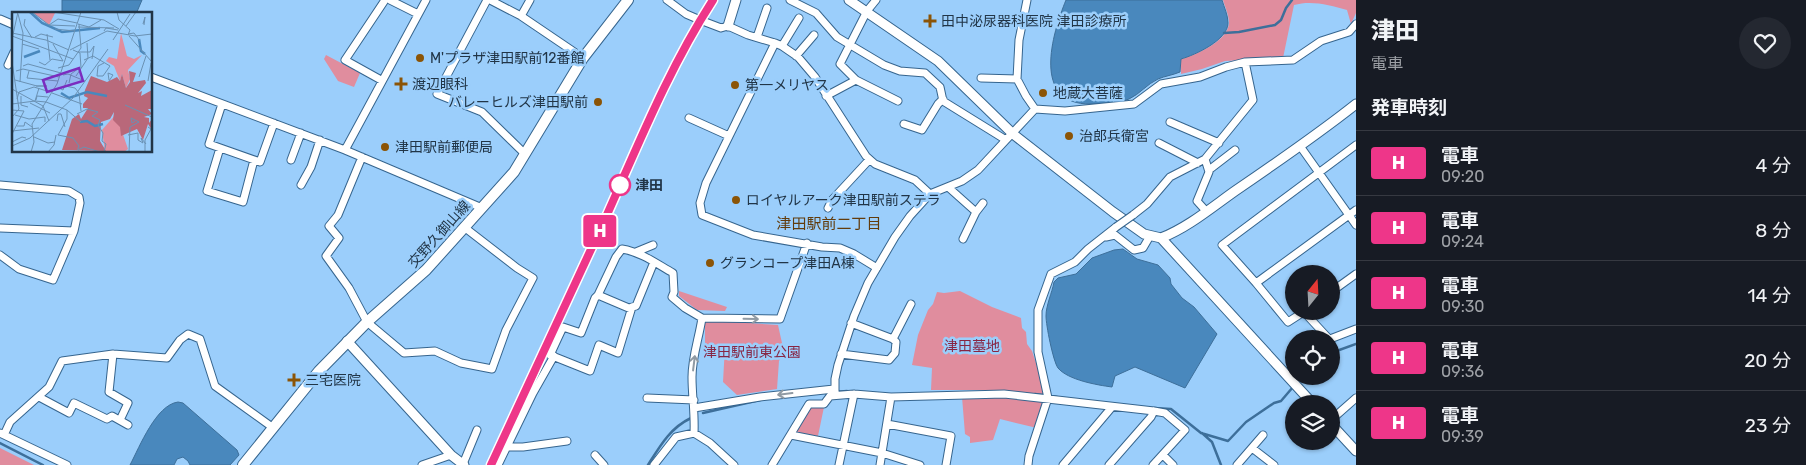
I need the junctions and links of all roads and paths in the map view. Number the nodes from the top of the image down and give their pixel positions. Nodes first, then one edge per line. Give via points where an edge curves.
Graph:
1 (385, 0) edge
2 (390, 0) edge
3 (426, 0) edge
4 (489, 0) edge
5 (530, 0) edge
6 (627, 0) edge
7 (666, 0) edge
8 (736, 0) edge
9 (790, 0) edge
10 (849, 0) edge
11 (876, 0) edge
12 (1027, 0) edge
13 (767, 8) dead end
14 (867, 11) junction
15 (418, 14) junction
16 (521, 16) junction
17 (799, 18) dead end
18 (0, 19) edge
19 (12, 24) edge
20 (1356, 24) edge
21 (728, 26) junction
22 (814, 35) dead end
23 (757, 37) junction
24 (778, 44) junction
25 (850, 45) junction
26 (12, 56) edge
27 (796, 56) junction
28 (583, 58) junction
29 (1245, 62) junction
30 (8, 65) dead end
31 (152, 78) edge
32 (981, 78) dead end
33 (382, 80) junction
34 (856, 80) junction
35 (1017, 80) junction
36 (826, 96) junction
37 (943, 99) junction
38 (898, 101) dead end
39 (222, 104) junction
40 (1356, 104) edge
41 (1035, 109) junction
42 (689, 118) dead end
43 (1170, 122) dead end
44 (274, 124) junction
45 (904, 124) dead end
46 (301, 133) junction
47 (1014, 134) junction
48 (728, 136) junction
49 (320, 140) junction
50 (1006, 140) junction
51 (1159, 143) dead end
52 (1219, 143) junction
53 (1300, 146) junction
54 (1356, 146) edge
55 (220, 148) junction
56 (345, 150) junction
57 (1236, 150) dead end
58 (525, 154) junction
59 (362, 157) junction
60 (1205, 159) junction
61 (254, 160) junction
62 (291, 160) dead end
63 (869, 160) junction
64 (1198, 163) junction
65 (1209, 170) junction
66 (1318, 172) junction
67 (0, 184) edge
68 (302, 185) dead end
69 (948, 187) junction
70 (930, 194) junction
71 (983, 203) dead end
72 (482, 208) junction
73 (828, 208) dead end
74 (1356, 210) edge
75 (1206, 211) junction
76 (976, 212) junction
77 (1349, 215) junction
78 (1356, 225) edge
79 (464, 226) junction
80 (0, 228) edge
81 (74, 231) junction
82 (1150, 236) junction
83 (1103, 238) junction
84 (1161, 238) junction
85 (962, 239) dead end
86 (807, 244) junction
87 (652, 245) dead end
88 (636, 252) junction
89 (0, 255) edge
90 (654, 262) junction
91 (876, 268) junction
92 (1356, 274) edge
93 (1256, 282) junction
94 (1340, 286) edge
95 (598, 295) junction
96 (911, 304) dead end
97 (631, 309) junction
98 (702, 318) junction
99 (1285, 318) edge
100 (1312, 320) edge
101 (368, 322) junction
102 (851, 323) junction
103 (1356, 329) edge
104 (1321, 330) edge
105 (1340, 335) edge
106 (893, 339) junction
107 (347, 341) junction
108 (113, 354) junction
109 (841, 354) junction
110 (554, 356) junction
111 (834, 392) junction
112 (854, 394) junction
113 (1304, 395) edge
114 (39, 397) junction
115 (891, 397) junction
116 (647, 398) dead end
117 (1048, 398) junction
118 (1356, 398) edge
119 (694, 404) junction
120 (1112, 407) junction
121 (1154, 411) junction
122 (1340, 412) edge
123 (120, 420) junction
124 (887, 424) junction
125 (128, 425) dead end
126 (272, 427) junction
127 (477, 430) dead end
128 (694, 433) junction
129 (2, 434) edge
130 (1340, 434) edge
131 (791, 435) junction
132 (1263, 435) dead end
133 (567, 441) dead end
134 (842, 446) junction
135 (506, 447) junction
136 (1252, 448) junction
137 (1356, 451) edge
138 (882, 453) junction
139 (451, 455) junction
140 (594, 455) dead end
141 (1163, 455) junction
142 (909, 463) edge
143 (67, 465) edge
144 (243, 465) edge
145 (423, 465) edge
146 (464, 465) edge
147 (498, 465) edge
148 (604, 465) edge
149 (654, 465) edge
150 (734, 465) edge
151 (772, 465) edge
152 (839, 465) edge
153 (880, 465) edge
154 (920, 465) edge
155 (946, 465) edge
156 (1028, 465) edge
157 (1062, 465) edge
158 (1109, 465) edge
159 (1154, 465) edge
160 (1173, 465) edge
161 (1238, 465) edge
162 (1274, 465) edge

1 - 33 street via 345,60
2 - 15 street
3 - 15 street
4 - 16 street
4 - 58 street via 437,94 482,112
5 - 16 street
6 - 28 main road, 交野久御山線
7 - 21 street via 700,20 721,28
8 - 21 street
9 - 25 street via 816,12 837,36
10 - 14 street
11 - 14 street
12 - 35 street via 1019,40
13 - 23 street
14 - 25 street
14 - 47 street via 938,61
15 - 33 street
16 - 28 street
17 - 24 street
18 - 19 street
20 - 29 street via 1349,32 1321,40 1293,60
21 - 23 street
22 - 27 street
23 - 24 street
24 - 27 street
24 - 48 street
25 - 34 street via 840,64
25 - 37 street via 884,65 925,73 936,81
26 - 30 street
27 - 36 street via 815,77
28 - 58 main road, 交野久御山線
29 - 41 street via 1200,77 1161,84 1134,104 1065,111
29 - 52 street via 1253,100
31 - 39 street
32 - 35 street
33 - 56 street
34 - 36 street
34 - 38 street
35 - 41 street
36 - 63 street
37 - 45 street via 922,130
37 - 50 street
39 - 44 street
39 - 55 street via 209,144
40 - 53 street
41 - 47 street
42 - 48 street
43 - 52 street
44 - 46 street
44 - 61 street via 260,162
46 - 49 street
46 - 62 street
47 - 50 street
47 - 82 street via 1113,212
48 - 86 street via 706,182 700,203 702,215 753,235
49 - 56 street
49 - 68 street
50 - 69 street via 978,170
51 - 64 street
52 - 60 street
53 - 66 street
53 - 75 street
54 - 66 street
55 - 61 street
55 - 61 street via 207,191 243,202
56 - 59 street
57 - 65 street
58 - 72 main road, 交野久御山線 via 514,172
59 - 72 street
59 - 101 street via 338,215 329,226 339,238 326,256
60 - 64 street
60 - 65 street
63 - 70 street via 915,180
63 - 73 street
64 - 83 street, bridge via 1170,177 1148,204
65 - 75 street via 1197,201
66 - 77 street
66 - 93 street via 1222,245
67 - 81 street via 74,193 80,203
69 - 70 street
69 - 76 street
70 - 91 street via 910,216
71 - 76 street
72 - 79 main road, 交野久御山線
74 - 77 street
75 - 84 street
76 - 85 street
77 - 78 street
77 - 93 street
79 - 101 main road, 交野久御山線 via 426,270
79 - 101 street via 533,278 506,330 492,369 461,363 436,351 404,352
80 - 81 street
81 - 89 street via 54,280 19,269
82 - 83 street via 1143,248 1134,250 1115,235
82 - 84 street
83 - 117 street via 1075,262 1051,274 1038,310 1038,352
84 - 113 street
86 - 91 street via 840,248
98 -> 86 street via 780,319
87 - 88 street
88 - 90 street
88 - 95 street via 622,250
90 - 97 street via 636,306
90 - 98 street via 673,274 672,297
91 - 102 street
92 - 94 street
93 - 99 street
95 - 97 street
95 - 110 street via 581,333 563,327 550,355
96 - 106 street
97 - 110 street via 618,353 599,345 590,371
119 -> 98 street via 694,355
100 - 104 street
101 - 107 main road, 交野久御山線
102 - 106 street
102 - 109 street
103 - 105 street
106 - 109 street via 896,342 895,353 889,360
107 - 126 main road, 交野久御山線
107 - 139 street
108 - 114 street via 62,361 50,387
108 - 123 street via 109,392 128,403
108 - 126 street via 167,358 188,334 200,339 215,386
109 - 111 street
110 - 135 street
111 - 112 street
111 -> 119 street
111 - 131 street via 824,404 809,404
112 - 115 street
112 - 134 street
114 - 123 street via 69,413 74,403 107,419 112,416
114 - 129 street via 10,422
115 - 117 street via 1004,394
115 - 124 street
116 - 119 street
117 - 120 street
117 - 156 street
118 - 122 street
119 - 128 street
120 - 121 street
120 - 157 street
121 - 141 street via 1165,413 1185,430
121 - 158 street
123 - 125 street
124 - 138 street
124 - 155 street via 951,436
126 - 144 main road, 交野久御山線
127 - 146 street
128 - 149 street via 676,437
128 - 150 street
129 - 143 street
130 - 137 street
131 - 134 street
131 - 151 street
132 - 136 street
133 - 135 street
134 - 138 street
134 - 152 street
135 - 147 street
136 - 161 street
136 - 162 street
138 - 142 street
138 - 153 street
139 - 145 street
139 - 146 street
140 - 148 street
141 - 159 street
141 - 160 street
142 - 154 street

